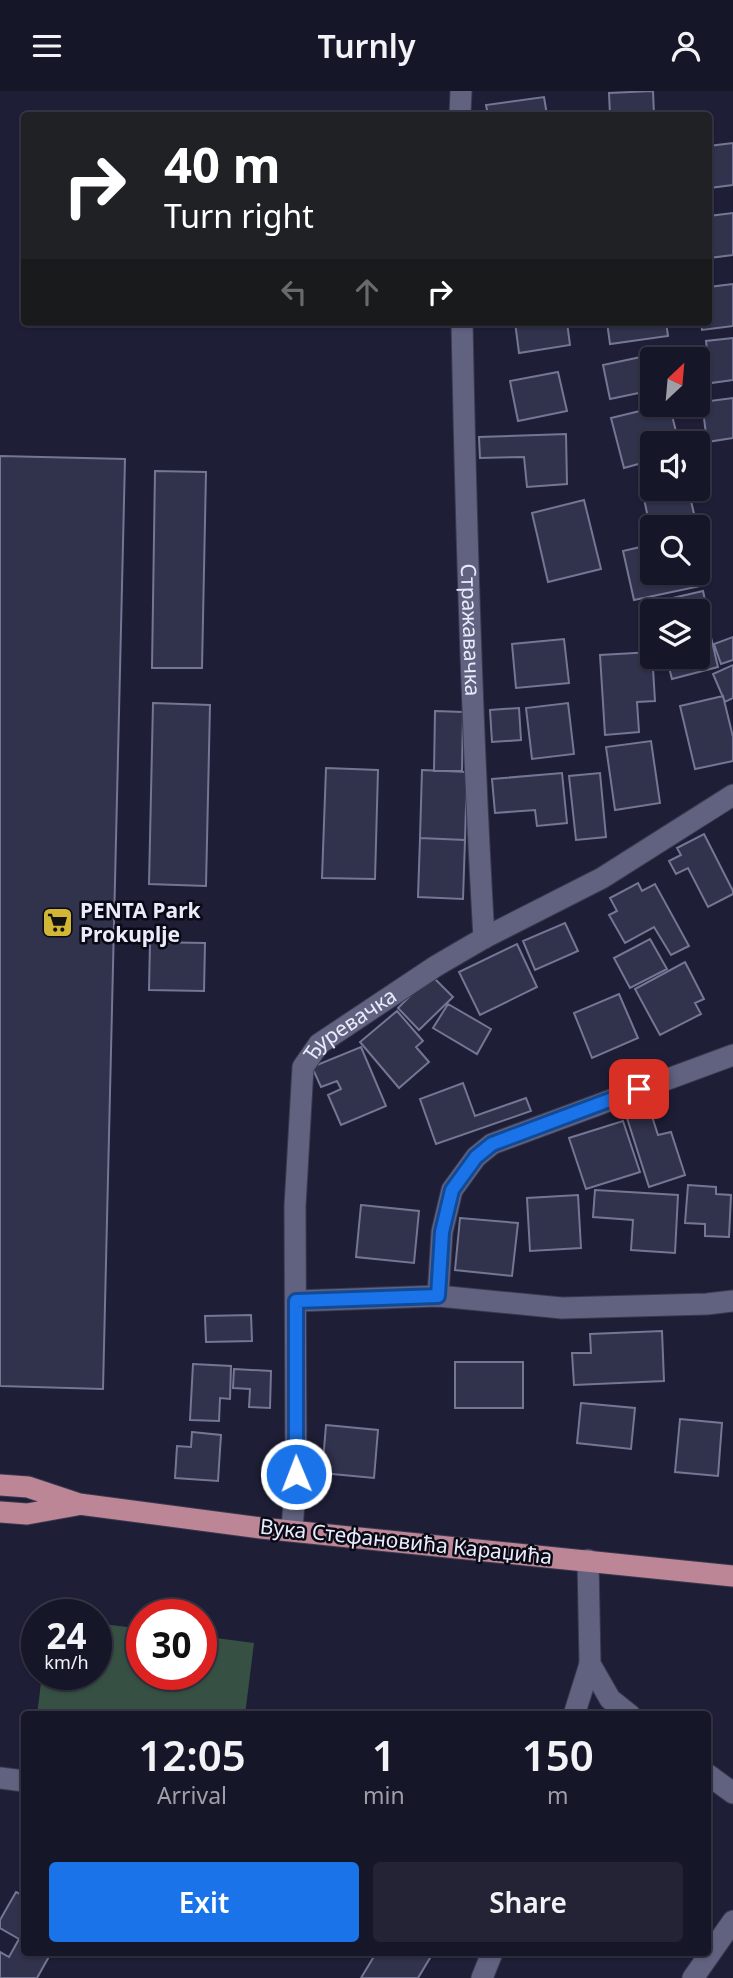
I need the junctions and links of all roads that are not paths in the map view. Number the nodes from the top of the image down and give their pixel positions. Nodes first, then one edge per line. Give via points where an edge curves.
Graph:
1 (461, 91) edge
2 (460, 112) edge
3 (463, 326) edge
4 (733, 795) edge
5 (484, 938) junction
6 (733, 1055) edge
7 (438, 1296) junction
8 (296, 1301) junction
9 (733, 1301) edge
10 (0, 1485) edge
11 (79, 1504) junction
12 (0, 1512) edge
13 (292, 1530) junction
14 (588, 1560) junction
15 (733, 1576) edge
16 (590, 1664) junction
17 (575, 1711) edge
18 (625, 1711) edge
19 (711, 1777) edge
20 (0, 1778) edge
21 (21, 1781) edge
22 (733, 1793) edge
23 (733, 1921) edge
24 (711, 1952) edge
25 (491, 1956) edge
26 (708, 1956) edge
27 (482, 1978) edge
28 (693, 1978) edge

1 - 2 street
3 - 5 street, Стражавачка
4 - 5 street, Ђуревачка via 603,878
5 - 8 street, Ђуревачка via 319,1044 303,1067 295,1206
6 - 7 street via 492,1144 476,1157 452,1190 442,1232
7 - 8 street
7 - 9 street via 562,1308
8 - 13 street, Ђуревачка
10 - 11 main road, Вука Стефановића Караџића via 28,1487
11 - 12 main road, Вука Стефановића Караџића via 27,1514
11 - 13 main road, Вука Стефановића Караџића
13 - 14 main road, Вука Стефановића Караџића
14 - 15 main road, Вука Стефановића Караџића
14 - 16 street
16 - 17 street
16 - 18 street via 610,1699
19 - 22 street
20 - 21 street
23 - 24 street
25 - 27 street
26 - 28 street

